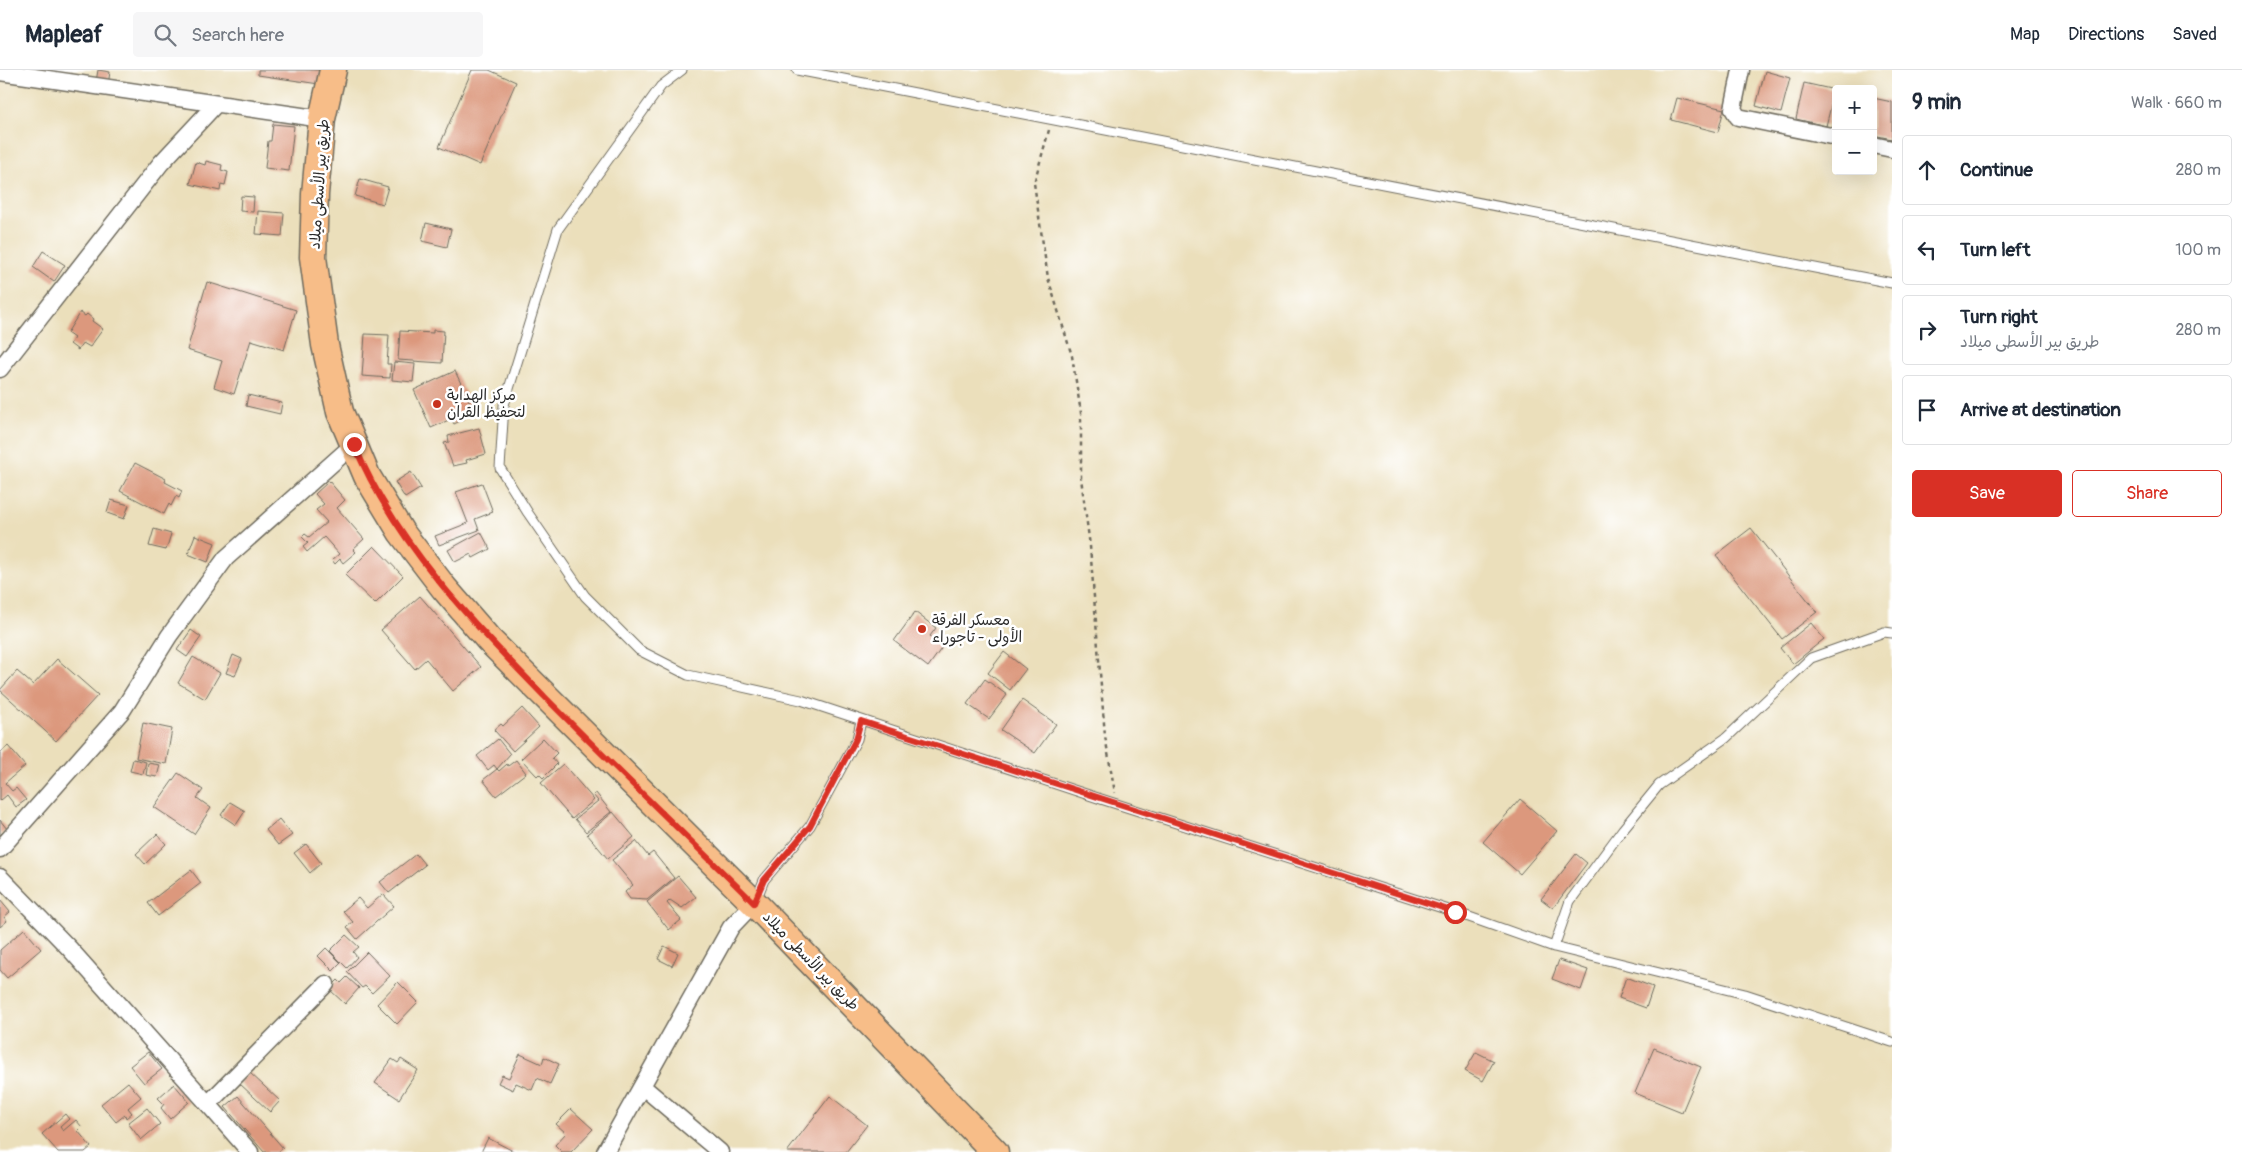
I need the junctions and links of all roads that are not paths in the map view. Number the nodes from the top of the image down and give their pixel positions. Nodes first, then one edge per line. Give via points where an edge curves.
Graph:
1 (333, 70) edge
2 (682, 70) edge
3 (797, 70) edge
4 (1741, 70) edge
5 (0, 72) edge
6 (216, 104) junction
7 (322, 119) junction
8 (1832, 136) edge
9 (1877, 146) edge
10 (1892, 149) edge
11 (1892, 283) edge
12 (0, 369) edge
13 (354, 444) junction
14 (1892, 633) edge
15 (861, 721) junction
16 (0, 850) edge
17 (0, 876) edge
18 (754, 903) junction
19 (1554, 947) junction
20 (326, 984) dead end
21 (1892, 1042) edge
22 (642, 1086) junction
23 (208, 1104) junction
24 (250, 1152) edge
25 (605, 1152) edge
26 (720, 1152) edge
27 (995, 1152) edge

1 - 7 main road, طريق بير الأسطى ميلاد
2 - 15 lane via 661,86 558,229 504,405 500,468 585,596 639,650 688,675 800,700
3 - 11 lane
4 - 8 street via 1733,109 1738,117
5 - 6 street
6 - 7 street
6 - 12 street via 161,163
7 - 13 main road, طريق بير الأسطى ميلاد via 313,257 325,345 340,412
9 - 10 street
13 - 16 street via 226,558 169,636 122,711
13 - 18 main road, طريق بير الأسطى ميلاد via 367,476 401,532 476,625
14 - 19 lane via 1884,632 1811,658 1726,738 1659,785 1570,901
15 - 18 lane via 856,739 810,826 764,880
15 - 19 lane via 1455,912
17 - 23 street
18 - 22 street via 731,927
18 - 27 main road, طريق بير الأسطى ميلاد
19 - 21 lane via 1745,994
20 - 23 street
22 - 25 street
22 - 26 street
23 - 24 street

